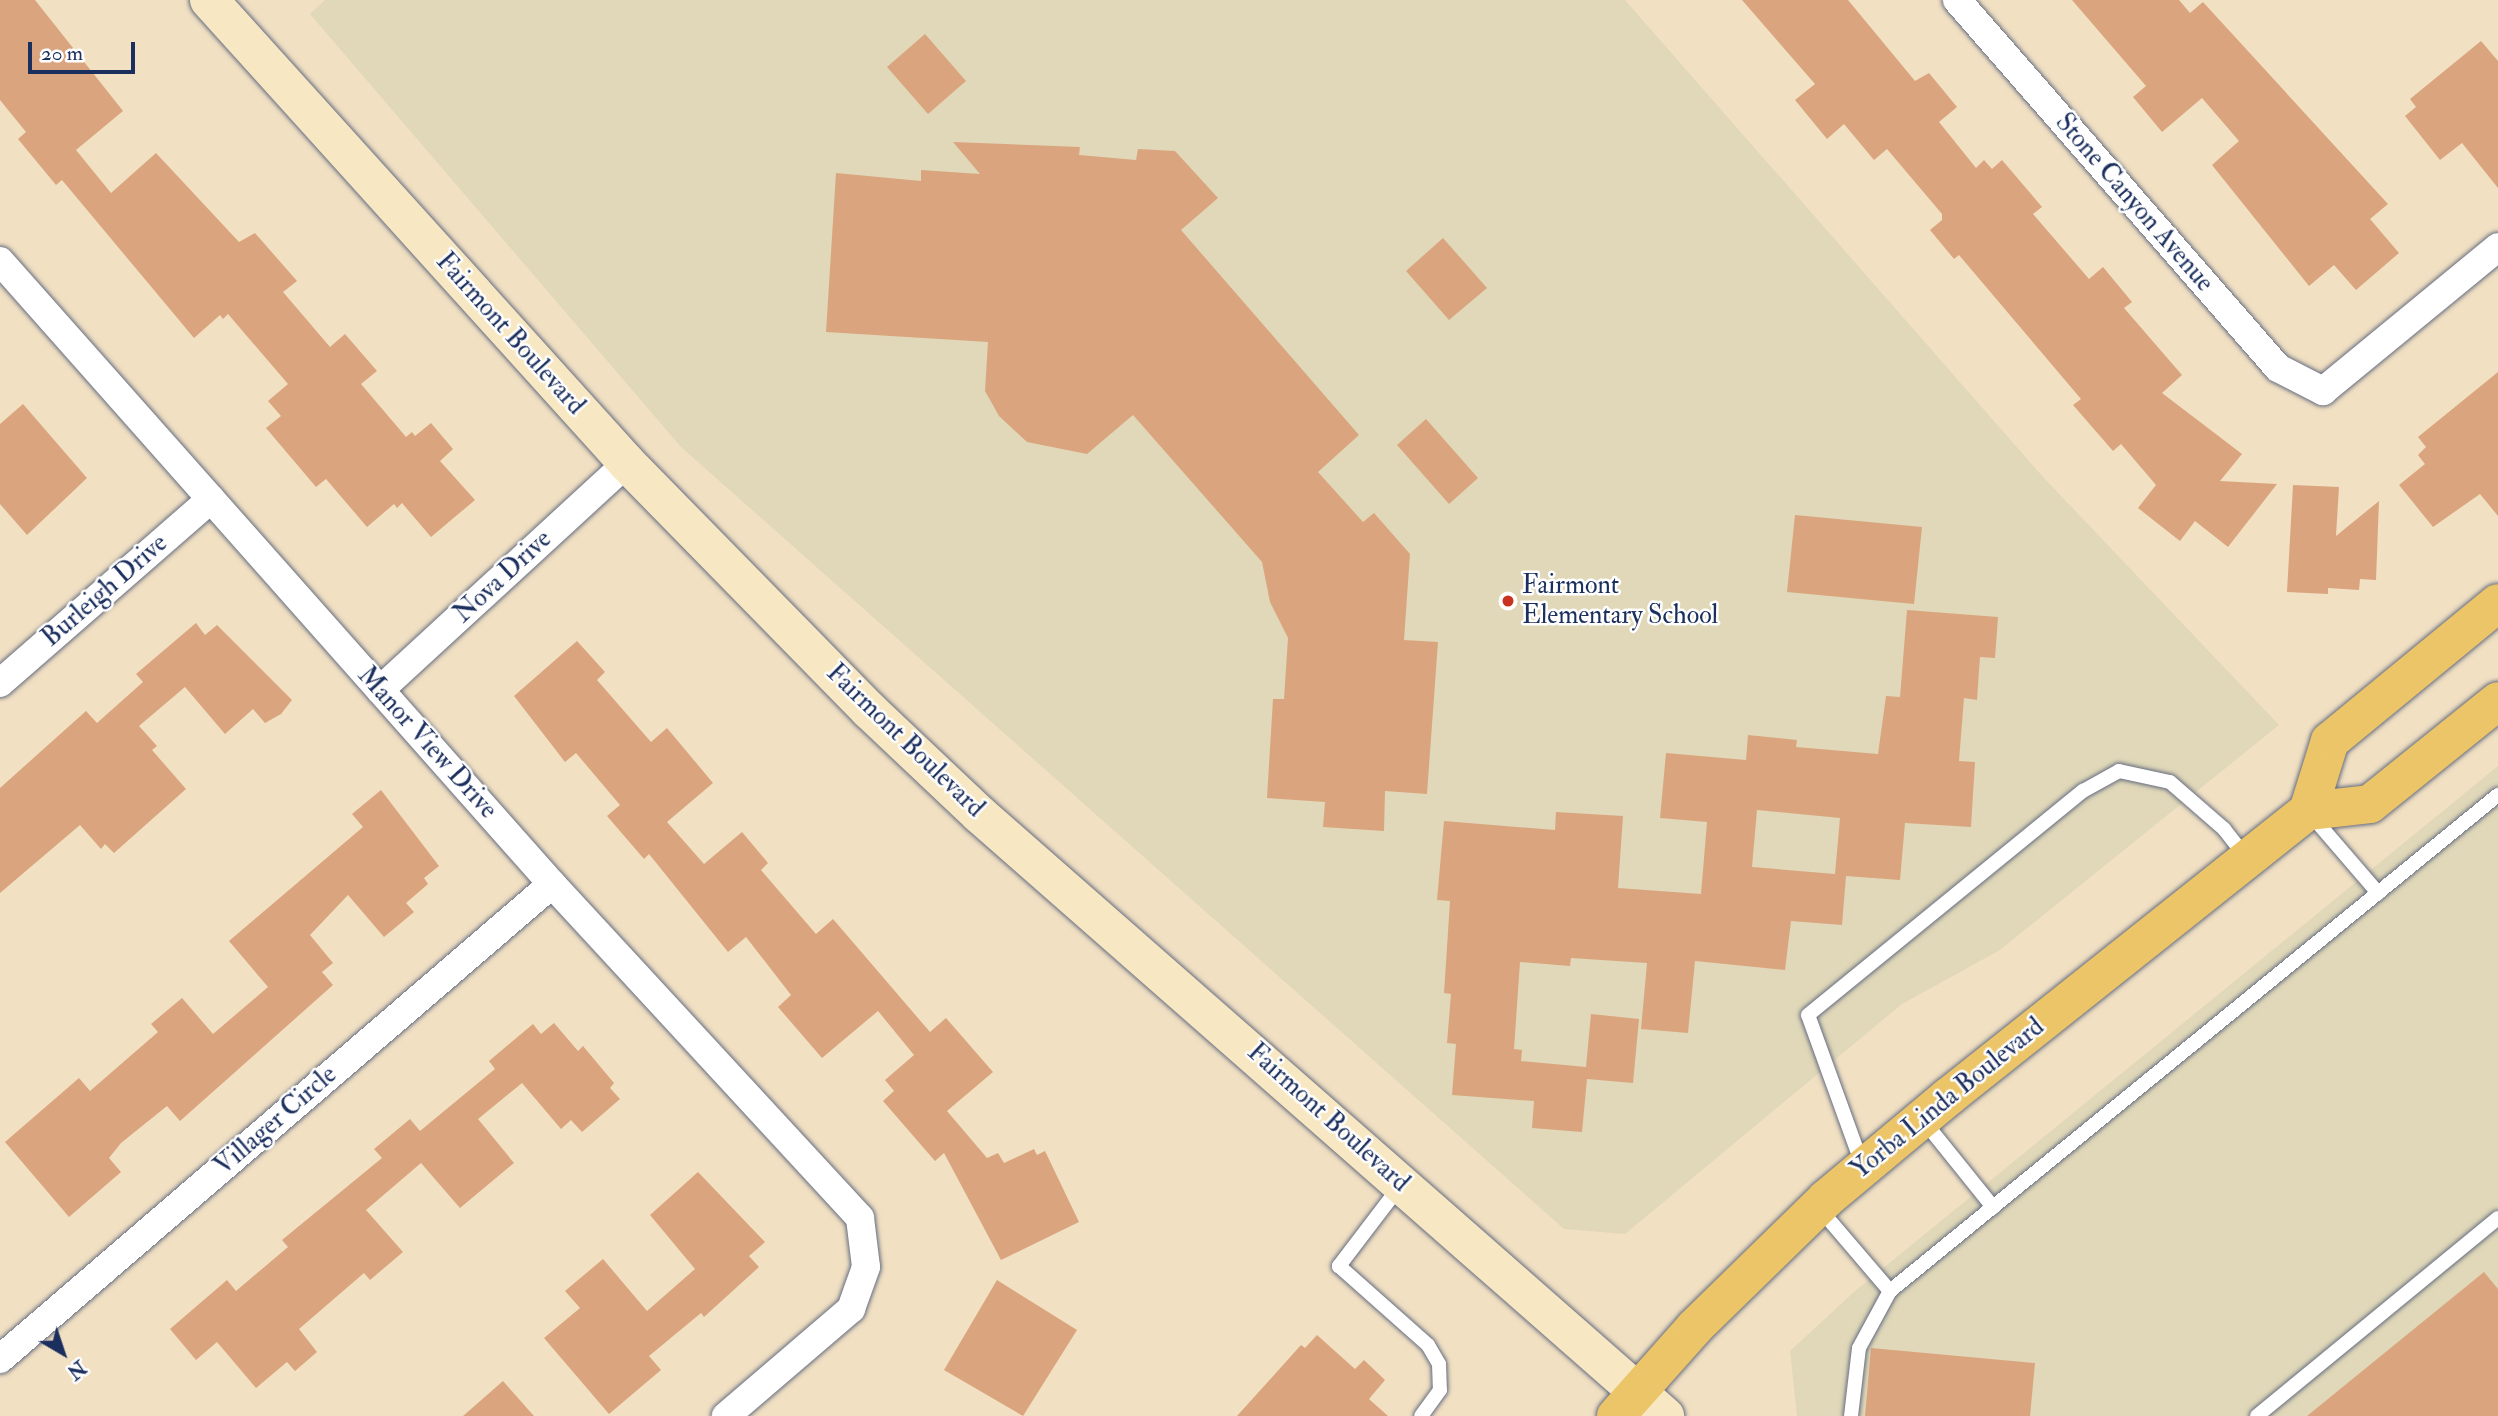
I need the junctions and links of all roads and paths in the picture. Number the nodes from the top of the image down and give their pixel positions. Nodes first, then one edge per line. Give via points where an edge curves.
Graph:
1 (209, 0) edge
2 (1958, 0) edge
3 (2498, 247) edge
4 (0, 261) edge
5 (627, 463) junction
6 (211, 499) junction
7 (2498, 603) edge
8 (0, 683) edge
9 (380, 690) junction
10 (2498, 701) edge
11 (2498, 794) edge
12 (2308, 811) junction
13 (2248, 859) junction
14 (552, 884) junction
15 (2378, 893) junction
16 (1922, 1119) junction
17 (1864, 1167) junction
18 (1402, 1184) junction
19 (1818, 1207) junction
20 (1993, 1207) junction
21 (2498, 1218) edge
22 (1890, 1291) junction
23 (0, 1359) edge
24 (1626, 1404) edge
25 (726, 1416) edge
26 (1420, 1416) edge
27 (1665, 1416) edge
28 (1851, 1416) edge
29 (2257, 1416) edge

1 - 5 main road, Fairmont Boulevard
2 - 3 street, Stone Canyon Avenue via 2278,368 2323,391
4 - 6 street, Manor View Drive
5 - 9 street, Nova Drive
5 - 18 main road, Fairmont Boulevard via 979,814
6 - 8 street, Burleigh Drive
6 - 9 street, Manor View Drive
7 - 12 main road via 2330,741
9 - 14 street, Manor View Drive
10 - 12 main road via 2370,804
11 - 15 lane
12 - 13 main road, Yorba Linda Boulevard
12 - 15 lane
13 - 16 main road, Yorba Linda Boulevard
13 - 17 lane via 2224,829 2170,782 2119,771 2083,791 1808,1015
14 - 23 street, Villager Circle
14 - 25 street, Manor View Drive via 860,1219 866,1267 851,1309
15 - 20 lane
16 - 17 main road, Yorba Linda Boulevard
16 - 20 lane
17 - 19 main road, Yorba Linda Boulevard
18 - 24 main road, Fairmont Boulevard
18 - 26 lane via 1339,1266 1428,1345 1439,1364 1440,1390
19 - 22 lane
19 - 24 main road, Yorba Linda Boulevard
20 - 22 lane
21 - 29 lane
22 - 28 lane via 1859,1348
24 - 27 main road, Fairmont Boulevard

